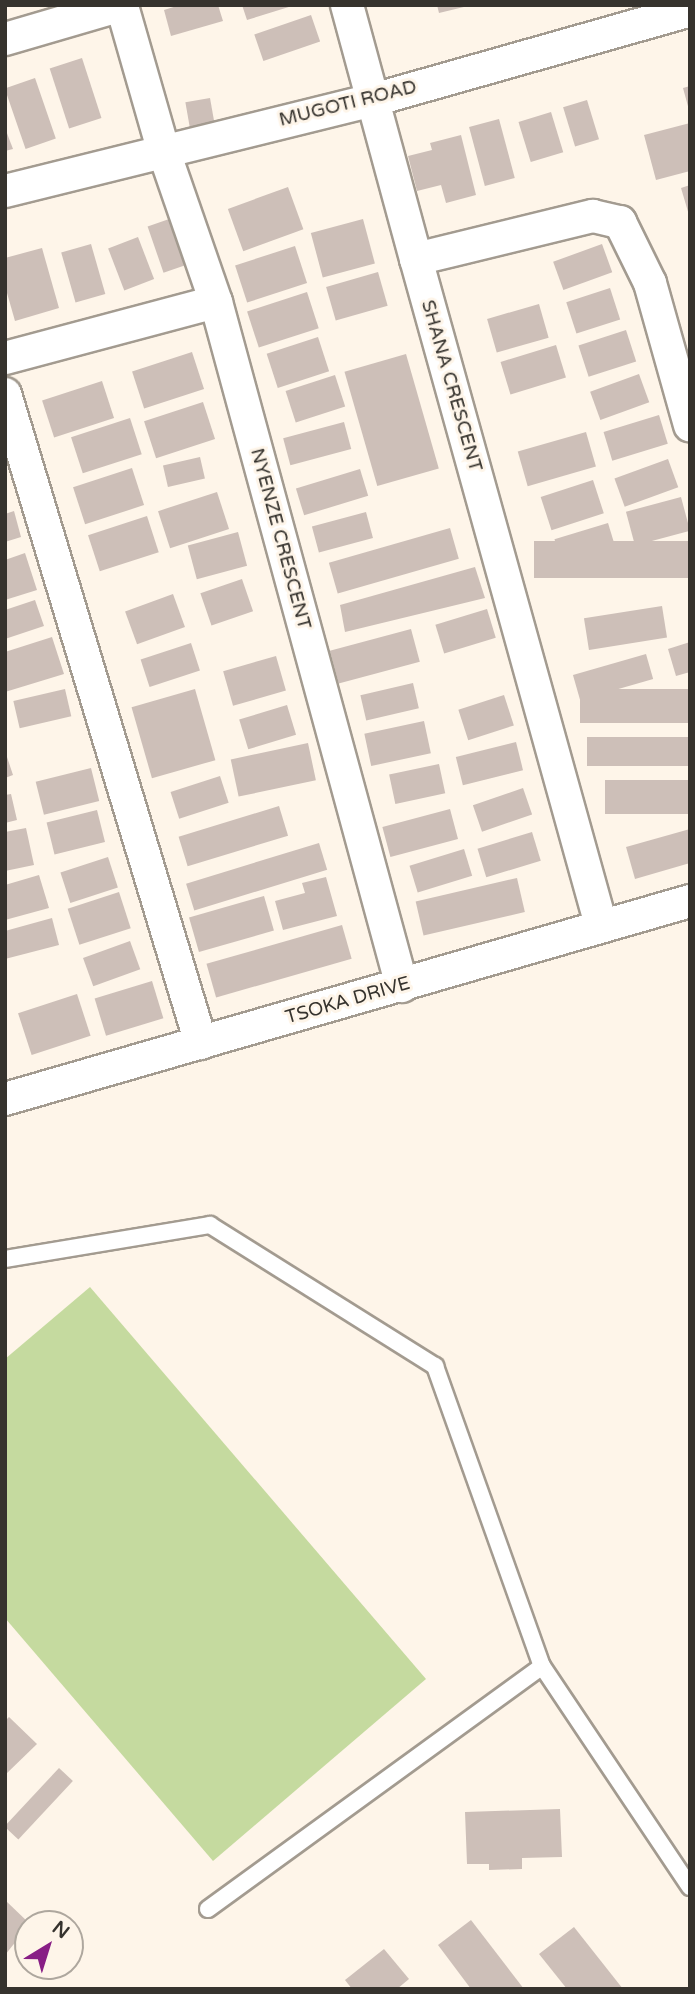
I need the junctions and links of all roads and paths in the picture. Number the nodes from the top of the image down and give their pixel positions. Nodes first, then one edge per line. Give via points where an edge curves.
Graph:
1 (347, 5) edge
2 (121, 6) edge
3 (690, 10) edge
4 (5, 40) edge
5 (373, 100) junction
6 (163, 149) junction
7 (5, 191) edge
8 (416, 259) junction
9 (216, 302) junction
10 (5, 358) edge
11 (5, 394) edge
12 (690, 425) edge
13 (690, 901) edge
14 (601, 925) junction
15 (402, 986) junction
16 (201, 1043) junction
17 (5, 1100) edge
18 (5, 1259) edge
19 (542, 1666) junction
20 (690, 1887) edge
21 (208, 1909) dead end

1 - 5 street, SHANA CRESCENT
2 - 4 street
2 - 6 street, NYENZE CRESCENT
3 - 5 street, MUGOTI ROAD
5 - 6 street, MUGOTI ROAD
5 - 8 street, SHANA CRESCENT
6 - 7 street, MUGOTI ROAD
6 - 9 street, NYENZE CRESCENT
8 - 12 street via 593,216 620,222 650,283
8 - 14 street, SHANA CRESCENT
9 - 10 street
9 - 15 street, NYENZE CRESCENT
11 - 16 street
13 - 14 street, TSOKA DRIVE
14 - 15 street, TSOKA DRIVE
15 - 16 street, TSOKA DRIVE
16 - 17 street, TSOKA DRIVE
18 - 19 lane via 210,1225 435,1366
19 - 20 lane
19 - 21 lane

